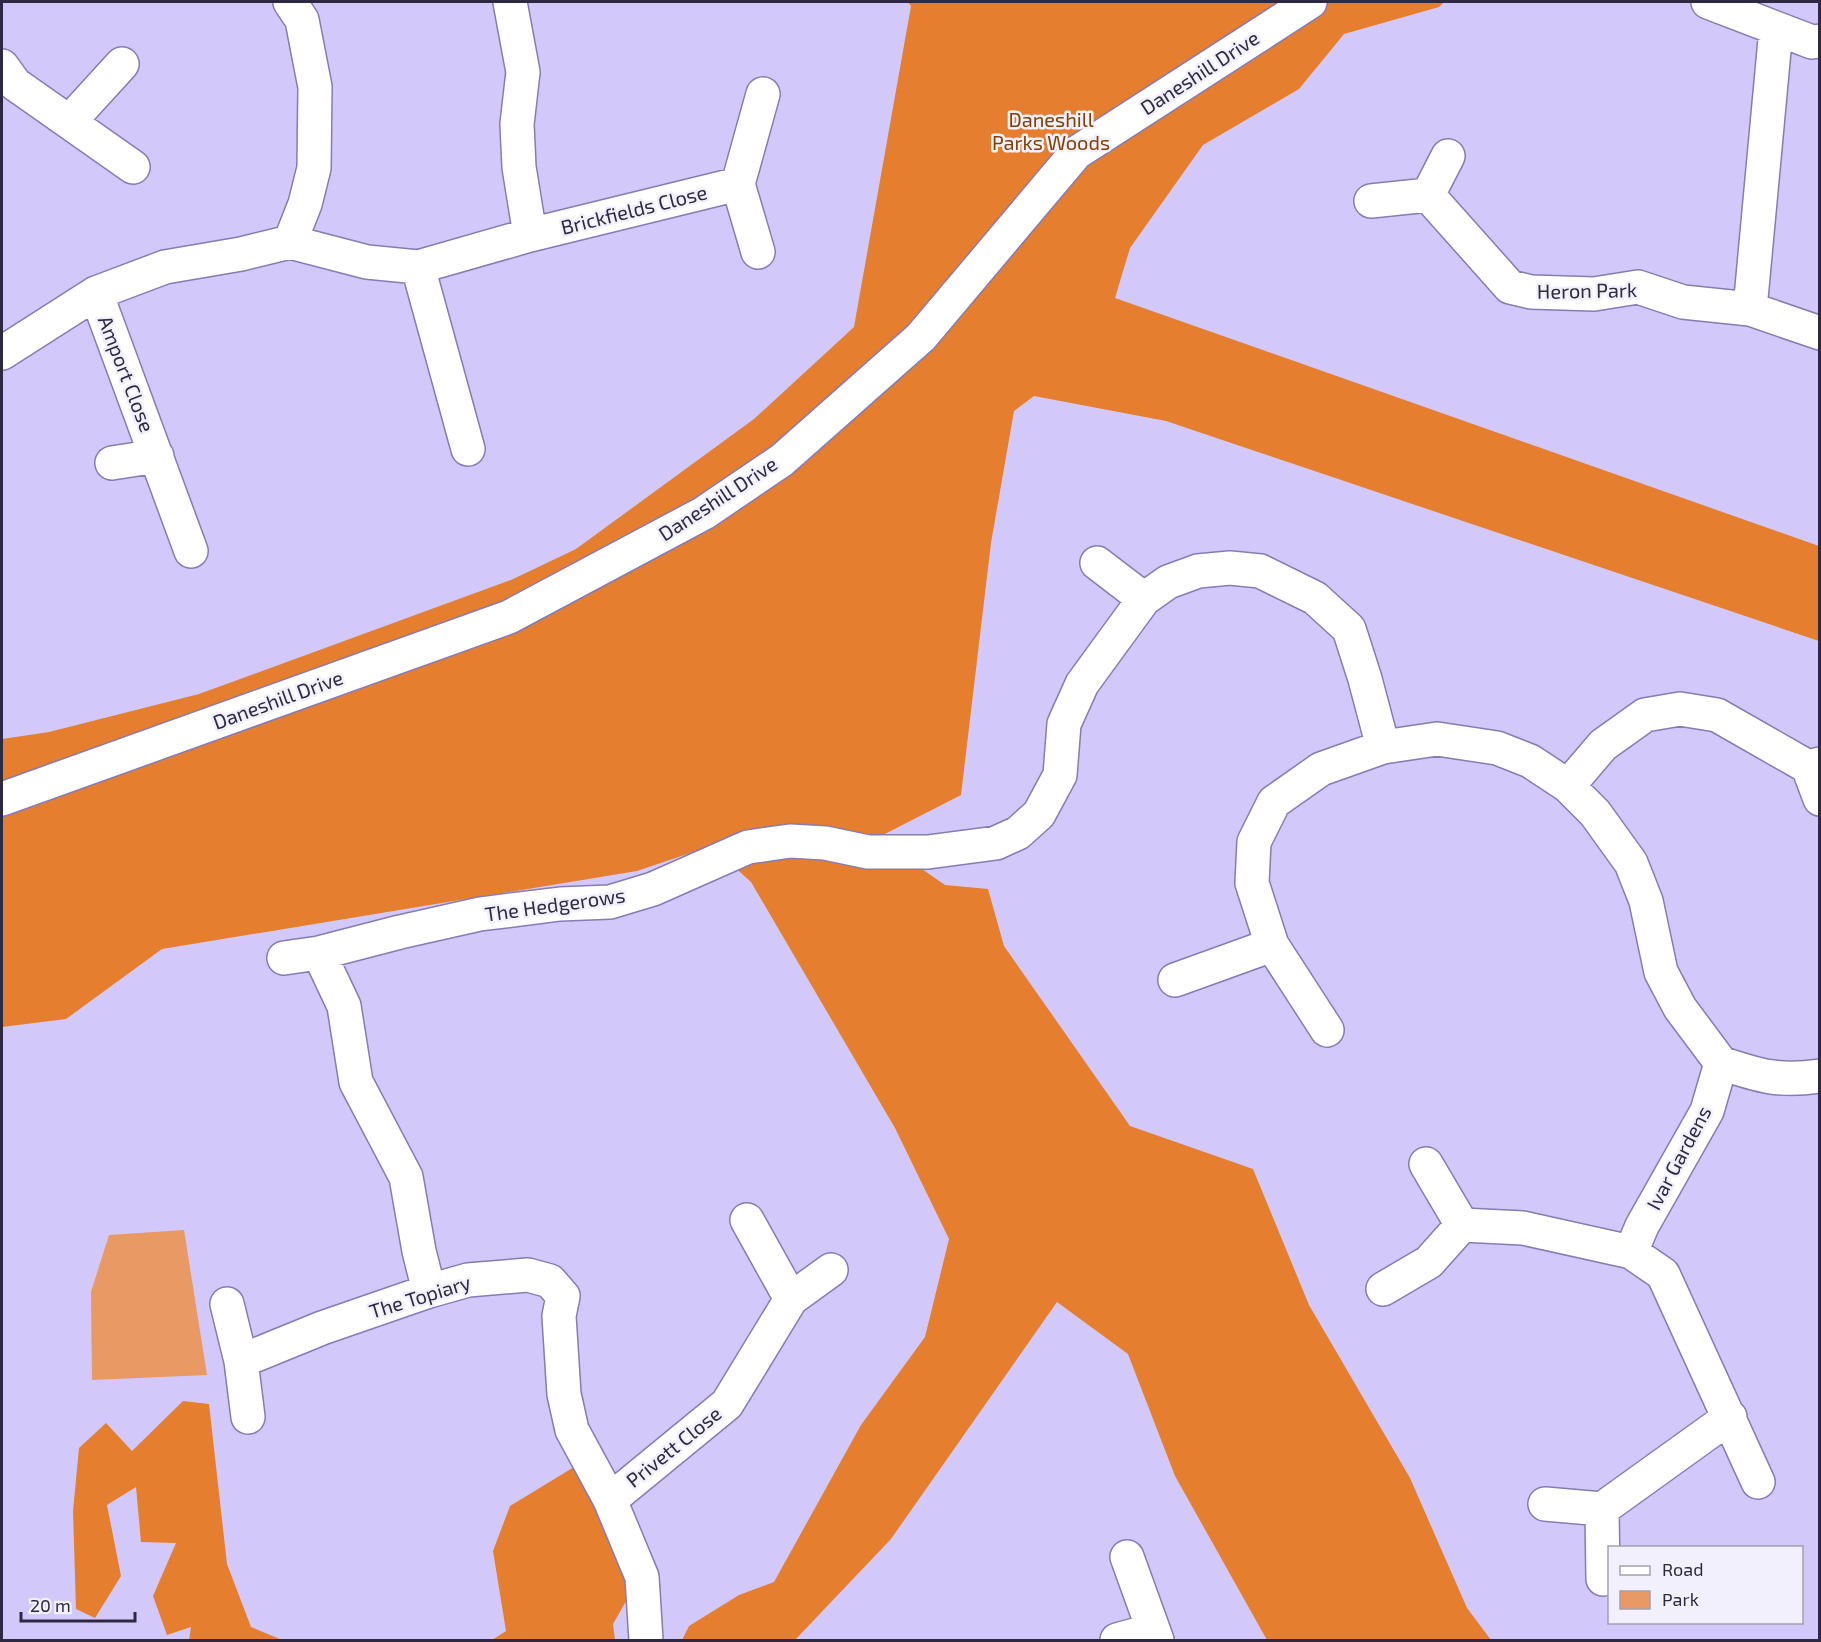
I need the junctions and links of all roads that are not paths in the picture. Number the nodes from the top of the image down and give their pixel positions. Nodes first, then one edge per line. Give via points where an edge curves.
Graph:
1 (290, 2) edge
2 (510, 2) edge
3 (1310, 2) edge
4 (1708, 2) edge
5 (1776, 29) junction
6 (1820, 41) edge
7 (122, 64) dead end
8 (2, 66) edge
9 (763, 94) dead end
10 (69, 122) junction
11 (1448, 156) dead end
12 (133, 167) dead end
13 (738, 184) junction
14 (1428, 195) junction
15 (1371, 201) dead end
16 (530, 236) junction
17 (290, 242) junction
18 (758, 252) dead end
19 (418, 267) junction
20 (96, 293) junction
21 (1750, 309) junction
22 (1820, 333) edge
23 (2, 353) edge
24 (468, 449) dead end
25 (157, 456) junction
26 (112, 463) dead end
27 (191, 551) dead end
28 (1097, 563) dead end
29 (1144, 599) junction
30 (1383, 747) junction
31 (1814, 765) edge
32 (1568, 786) junction
33 (2, 799) edge
34 (1820, 799) edge
35 (1272, 945) junction
36 (319, 953) junction
37 (284, 958) dead end
38 (1175, 980) dead end
39 (1327, 1030) dead end
40 (1721, 1063) junction
41 (1820, 1076) edge
42 (1426, 1164) dead end
43 (747, 1220) dead end
44 (1462, 1225) junction
45 (1630, 1252) junction
46 (831, 1270) dead end
47 (1383, 1290) dead end
48 (429, 1291) junction
49 (791, 1299) junction
50 (227, 1304) dead end
51 (240, 1361) junction
52 (248, 1417) dead end
53 (1730, 1417) junction
54 (1758, 1482) dead end
55 (610, 1500) junction
56 (1545, 1504) dead end
57 (1602, 1509) junction
58 (1127, 1557) dead end
59 (1603, 1580) dead end
60 (1155, 1635) edge
61 (646, 1641) edge
62 (1117, 1641) edge

1 - 17 street via 302,20 315,87 314,168
2 - 16 street via 524,72 517,124 518,156
3 - 33 street, Daneshill Drive via 1076,153 921,337 782,460 704,513 509,617
4 - 5 street
5 - 6 street via 1812,42
5 - 21 street
7 - 10 street
8 - 10 street via 15,84
9 - 13 street
10 - 12 street
11 - 14 street
13 - 16 street, Brickfields Close
13 - 18 street
14 - 15 street
14 - 21 street, Heron Park via 1510,287 1531,292 1594,294 1638,287 1683,302
16 - 19 street, Brickfields Close
17 - 19 street, Brickfields Close via 367,262
17 - 20 street via 165,267
19 - 24 street
20 - 23 street
20 - 25 street, Amport Close
21 - 22 street, Heron Park
25 - 26 street, Amport Close
25 - 27 street, Amport Close
28 - 29 street
29 - 30 street via 1168,582 1198,571 1230,568 1260,571 1315,598 1348,629
29 - 36 street, The Hedgerows via 1082,684 1064,724 1060,775 1039,814 1018,833 996,843 928,852 868,852 790,841 748,847 653,889 610,902 480,914
30 - 32 street via 1437,740 1497,748 1530,761
30 - 35 street via 1321,770 1274,802 1254,842 1252,883
31 - 32 street via 1717,715 1680,709 1645,715 1603,745
31 - 34 street
32 - 40 street via 1595,813 1631,863 1646,901 1661,972 1680,1008
35 - 38 street
35 - 39 street
36 - 37 street, The Hedgerows
36 - 48 street via 344,1006 356,1082 406,1176
40 - 41 street via 1762,1077 1797,1080
40 - 45 street, Ivar Gardens via 1707,1111
42 - 44 street
43 - 49 street
44 - 45 street via 1522,1228
44 - 47 street via 1429,1262
45 - 53 street via 1664,1274
46 - 49 street, Privett Close
48 - 51 street, The Topiary
48 - 55 street, The Topiary via 468,1280 528,1275 550,1281 562,1296 564,1394 572,1430
49 - 55 street, Privett Close via 727,1404
50 - 51 street
51 - 52 street
53 - 54 street
53 - 57 street
55 - 61 street, The Topiary via 642,1577
56 - 57 street
57 - 59 street
58 - 60 street
60 - 62 street

